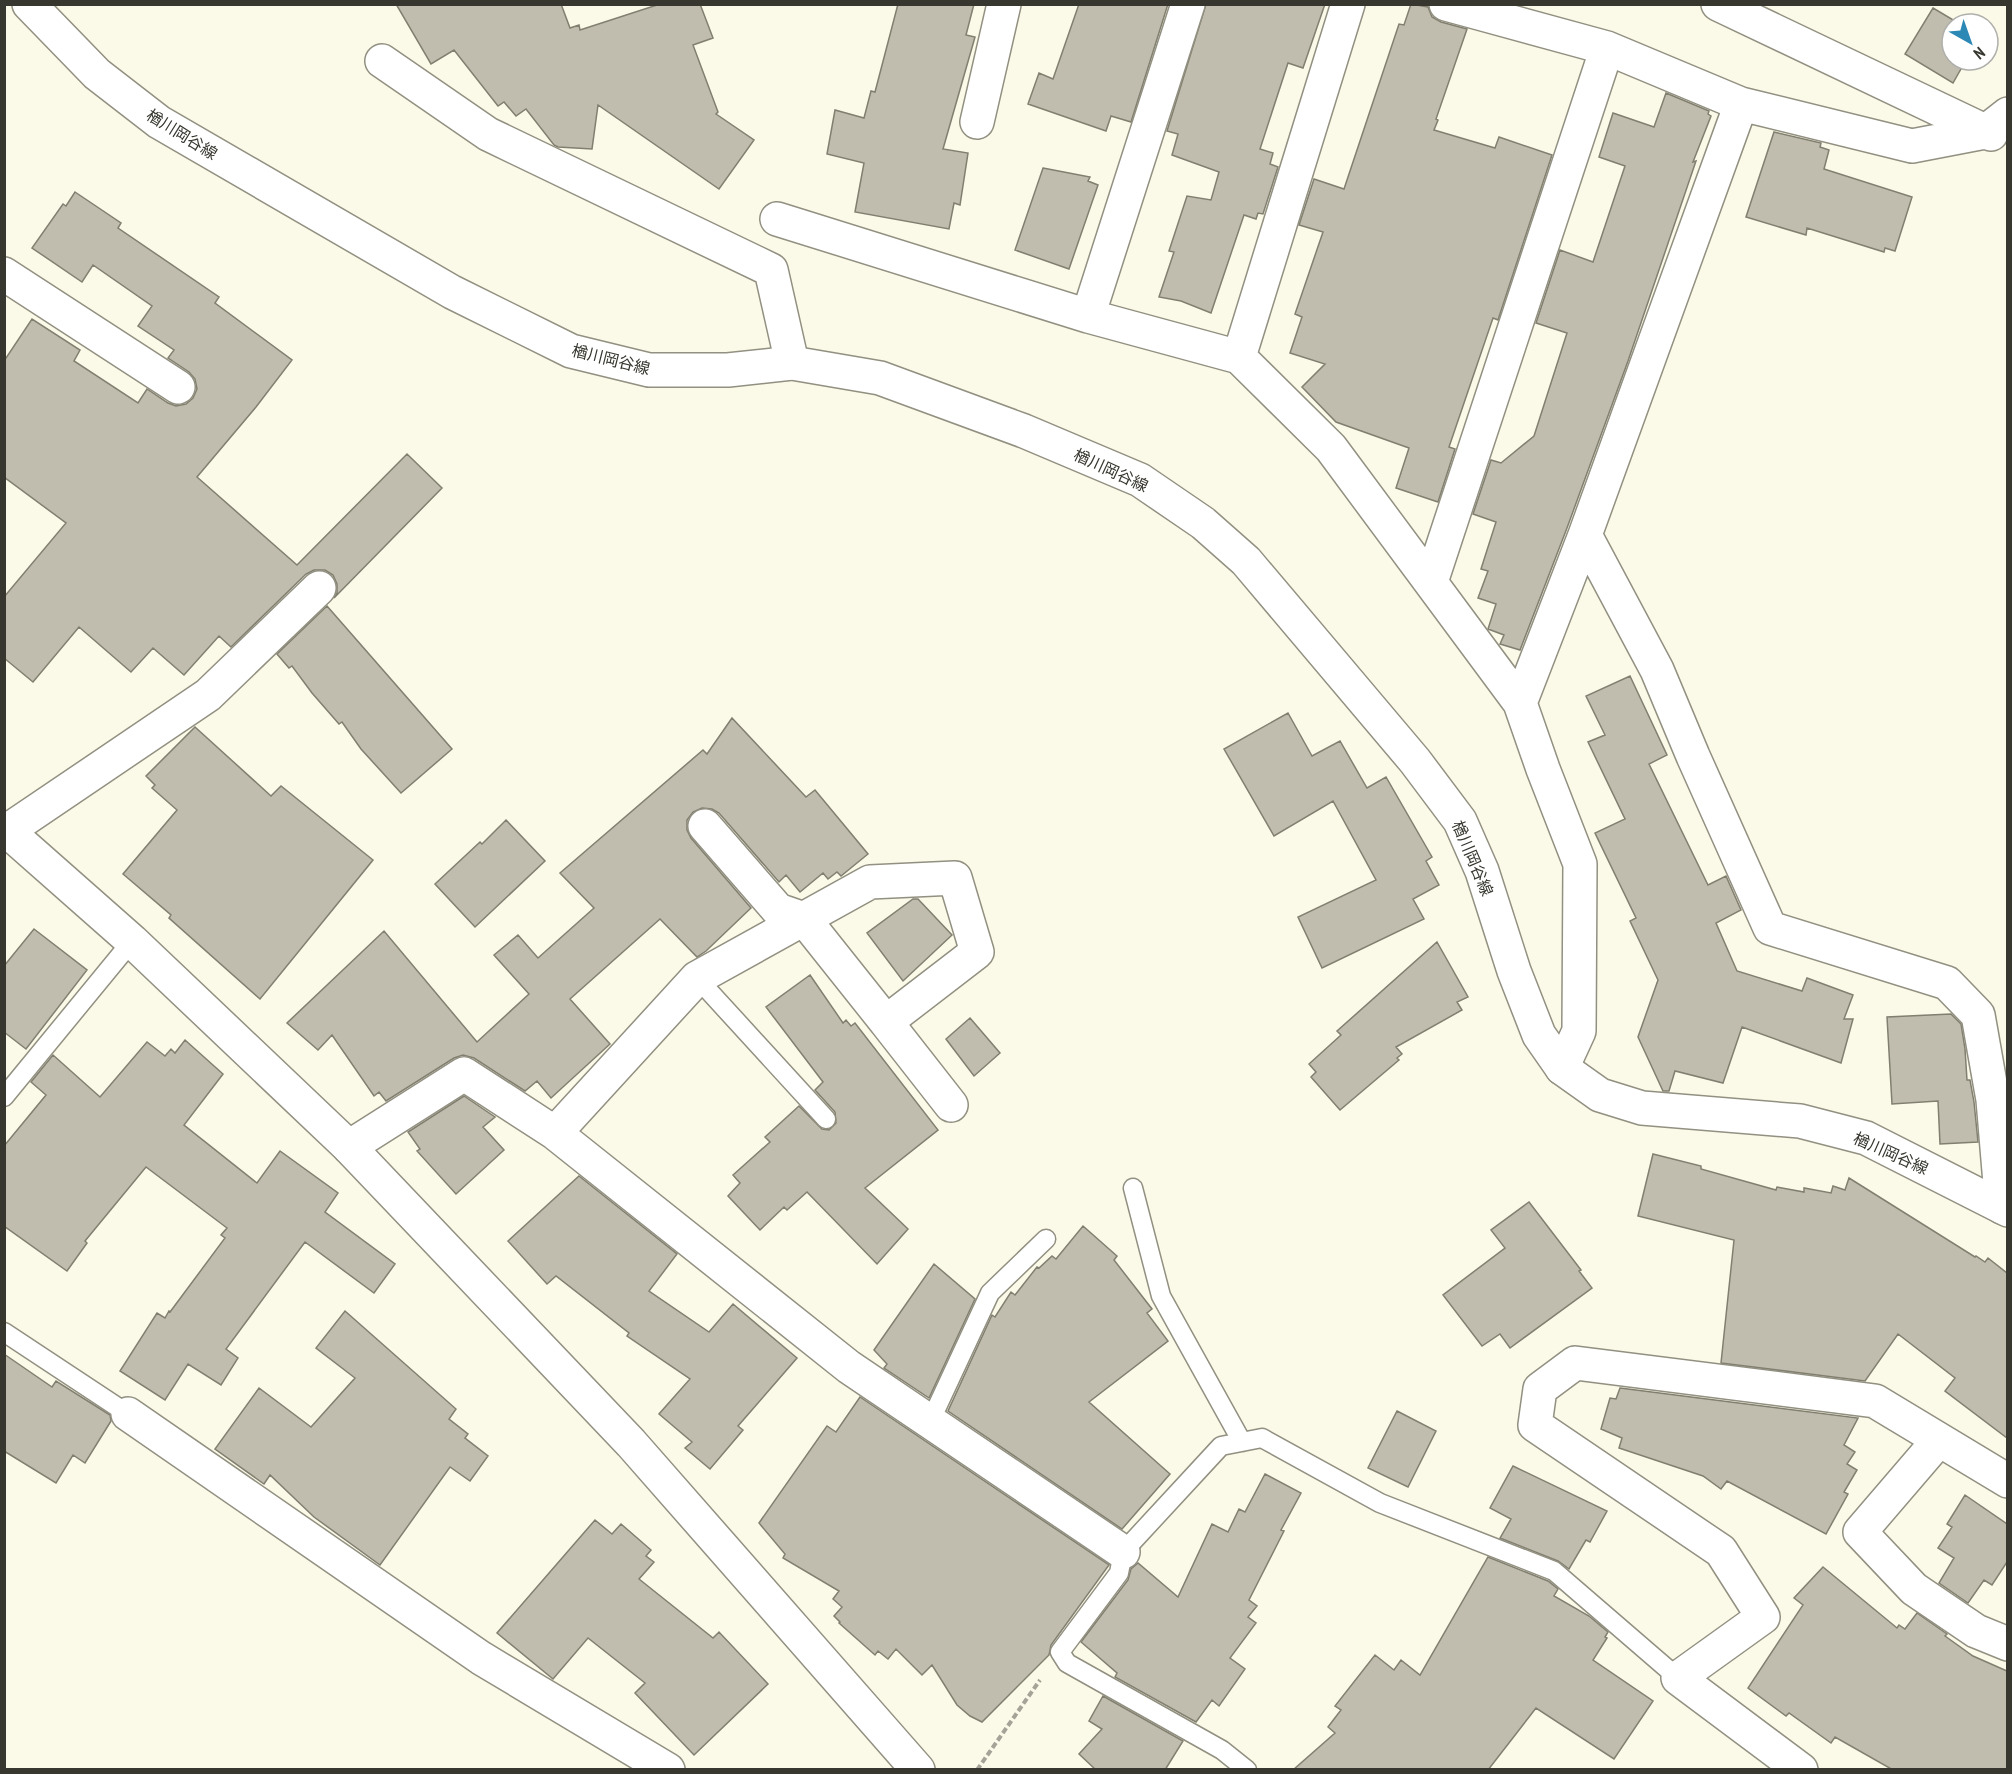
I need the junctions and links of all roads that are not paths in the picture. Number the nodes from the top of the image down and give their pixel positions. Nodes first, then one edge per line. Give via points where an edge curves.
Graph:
1 (29, 4) edge
2 (1004, 4) edge
3 (1188, 4) edge
4 (1348, 4) edge
5 (1446, 4) edge
6 (1718, 4) edge
7 (1607, 48) junction
8 (382, 61) dead end
9 (1741, 104) junction
10 (977, 122) dead end
11 (2000, 128) edge
12 (777, 219) dead end
13 (4, 274) edge
14 (1088, 316) junction
15 (1239, 357) junction
16 (792, 363) junction
17 (177, 387) dead end
18 (1585, 535) junction
19 (1431, 582) junction
20 (319, 588) dead end
21 (1520, 703) junction
22 (705, 826) dead end
23 (6, 830) edge
24 (804, 919) junction
25 (132, 941) junction
26 (697, 978) junction
27 (886, 1022) junction
28 (1562, 1068) junction
29 (4, 1097) edge
30 (951, 1105) dead end
31 (826, 1119) dead end
32 (555, 1133) junction
33 (350, 1147) junction
34 (1133, 1188) dead end
35 (2005, 1209) edge
36 (1046, 1239) dead end
37 (4, 1332) edge
38 (128, 1414) joint
39 (930, 1422) junction
40 (1938, 1441) junction
41 (1242, 1442) junction
42 (2007, 1481) edge
43 (1123, 1552) junction
44 (2007, 1644) edge
45 (1678, 1678) junction
46 (668, 1770) edge
47 (918, 1770) edge
48 (1247, 1770) edge
49 (1801, 1770) edge

1 - 16 street, 楢川岡谷線 via 97,74 159,122 452,292 571,351 649,370 729,370
2 - 10 street
3 - 14 street
4 - 15 street
5 - 7 street
6 - 11 street
7 - 9 street
7 - 19 street
8 - 16 street via 488,134 771,270
9 - 11 street via 1912,146
9 - 18 street
12 - 14 street
13 - 17 street
14 - 15 street
15 - 19 street via 1331,448
16 - 28 street, 楢川岡谷線 via 880,378 1024,431 1140,480 1203,523 1246,561 1415,760 1460,821 1482,871 1539,1035
18 - 21 street
18 - 35 street via 1657,670 1770,928 1947,983 1978,1015 1993,1100
19 - 21 street
20 - 23 street via 208,695
21 - 28 street via 1580,864 1579,1031
22 - 24 street via 778,910
23 - 25 street
24 - 26 street
24 - 27 street
24 - 27 street via 870,882 955,878 977,952
25 - 29 lane
25 - 33 street
26 - 31 lane
26 - 32 street
27 - 30 street
28 - 35 street, 楢川岡谷線 via 1600,1095 1642,1108 1800,1121 1866,1138
32 - 33 street via 464,1074
32 - 39 street via 849,1368
33 - 47 street via 631,1443
34 - 41 lane via 1161,1296
36 - 39 lane via 990,1293
37 - 38 lane
38 - 46 street via 482,1658
39 - 43 street
40 - 42 street
40 - 44 street via 1860,1532 1914,1589 1976,1631
40 - 45 street via 1875,1401 1575,1363 1540,1389 1535,1425 1721,1551 1763,1617
41 - 43 lane via 1221,1446
41 - 45 lane via 1262,1438 1380,1503 1554,1571
43 - 48 lane via 1119,1573 1060,1652 1067,1663 1222,1750
45 - 49 street

